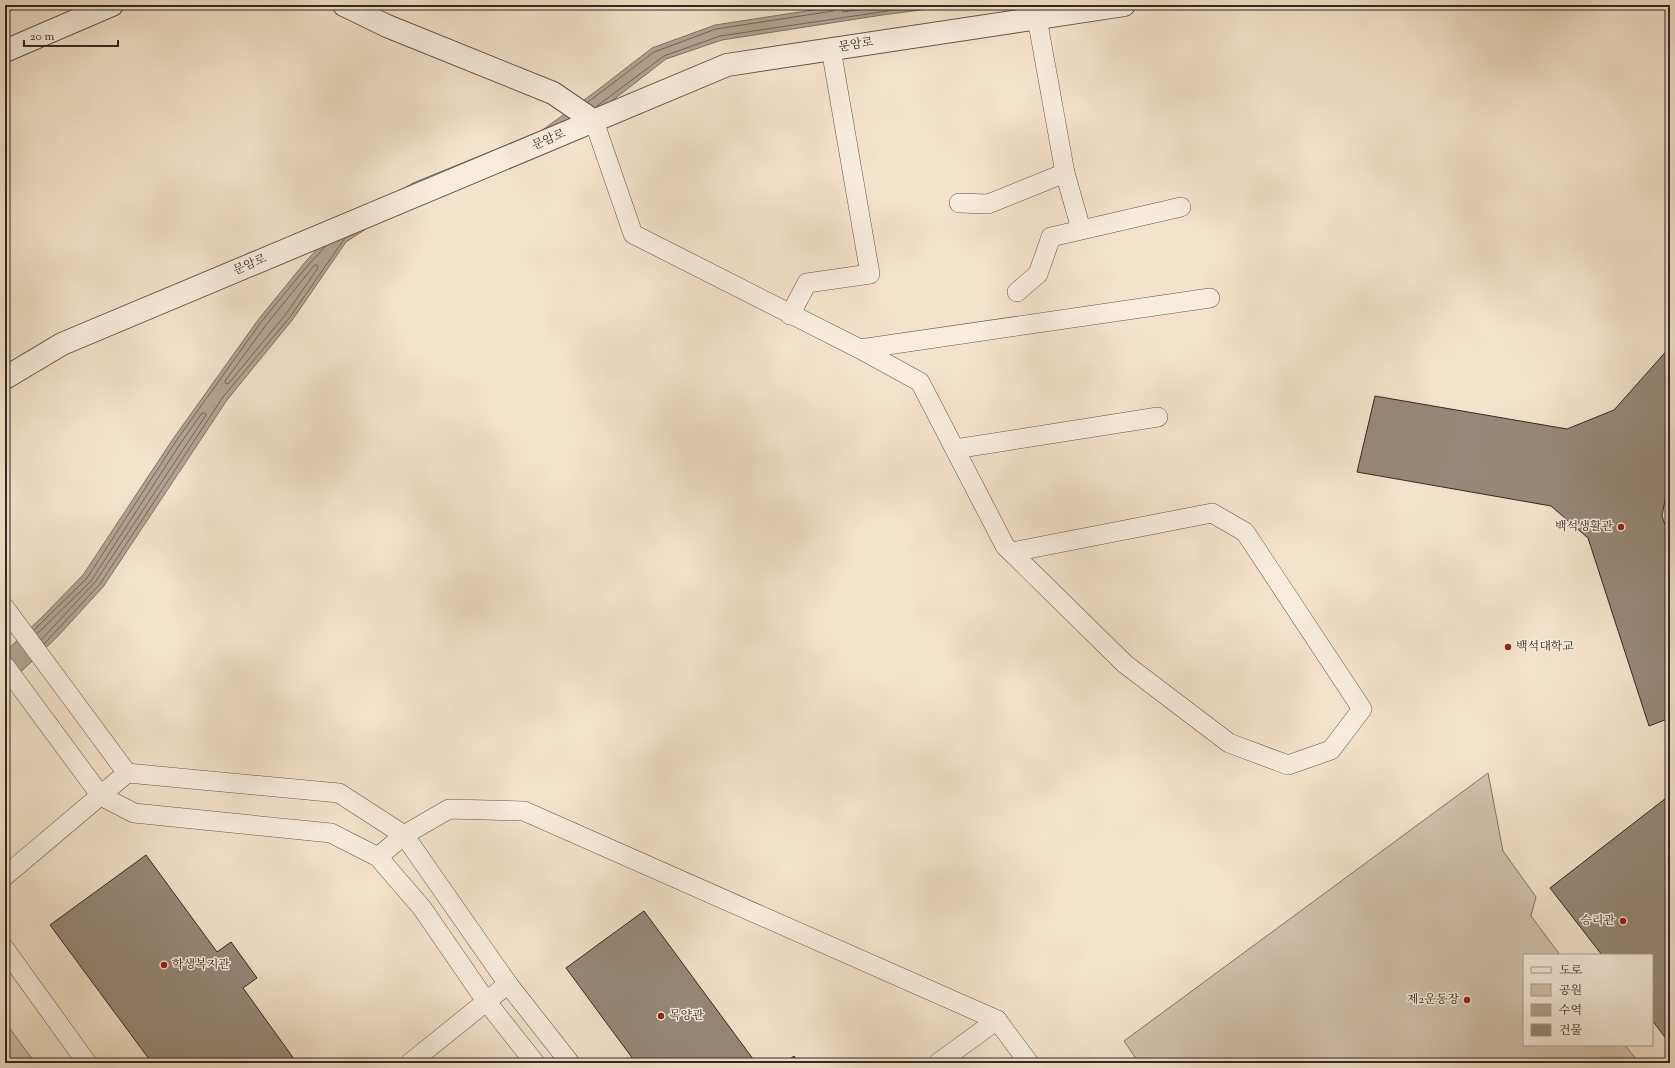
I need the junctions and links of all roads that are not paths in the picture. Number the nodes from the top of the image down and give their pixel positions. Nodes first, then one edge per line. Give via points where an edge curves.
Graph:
1 (112, 5) edge
2 (344, 5) edge
3 (1124, 5) edge
4 (1037, 18) junction
5 (831, 49) junction
6 (5, 51) edge
7 (594, 121) junction
8 (1065, 173) junction
9 (959, 203) dead end
10 (1182, 207) dead end
11 (1081, 229) junction
12 (1017, 292) dead end
13 (1210, 298) dead end
14 (790, 315) junction
15 (860, 349) junction
16 (5, 378) edge
17 (1158, 417) dead end
18 (955, 450) junction
19 (1012, 552) junction
20 (5, 608) edge
21 (5, 666) edge
22 (127, 774) junction
23 (101, 796) junction
24 (404, 836) junction
25 (378, 857) junction
26 (5, 876) edge
27 (5, 949) edge
28 (508, 984) junction
29 (486, 1001) junction
30 (997, 1020) junction
31 (87, 1063) edge
32 (410, 1063) edge
33 (535, 1063) edge
34 (570, 1063) edge
35 (938, 1063) edge
36 (1029, 1063) edge

1 - 6 street
2 - 7 street via 387,26 553,93
3 - 4 street, 문암로
4 - 5 street, 문암로
4 - 8 lane
5 - 7 street, 문암로 via 727,65
5 - 14 lane via 870,274 806,283
7 - 14 lane via 633,234
7 - 16 street, 문암로 via 62,344
8 - 9 lane via 988,204
8 - 11 lane
10 - 11 lane
11 - 12 lane via 1051,237 1038,274
13 - 15 lane
14 - 15 lane
15 - 18 lane via 920,382
17 - 18 lane
18 - 19 lane via 1005,546
19 - 19 lane via 1126,664 1229,743 1288,765 1331,750 1362,709 1245,532 1212,513
20 - 22 lane
21 - 23 lane
22 - 23 lane
22 - 24 lane via 339,793
23 - 25 lane via 134,813 331,833
23 - 26 lane
24 - 25 lane
24 - 28 lane
24 - 30 lane via 450,809 524,811
25 - 29 lane via 422,908
27 - 31 lane
28 - 29 lane
28 - 34 lane
29 - 32 lane
29 - 33 lane
30 - 35 lane
30 - 36 lane

